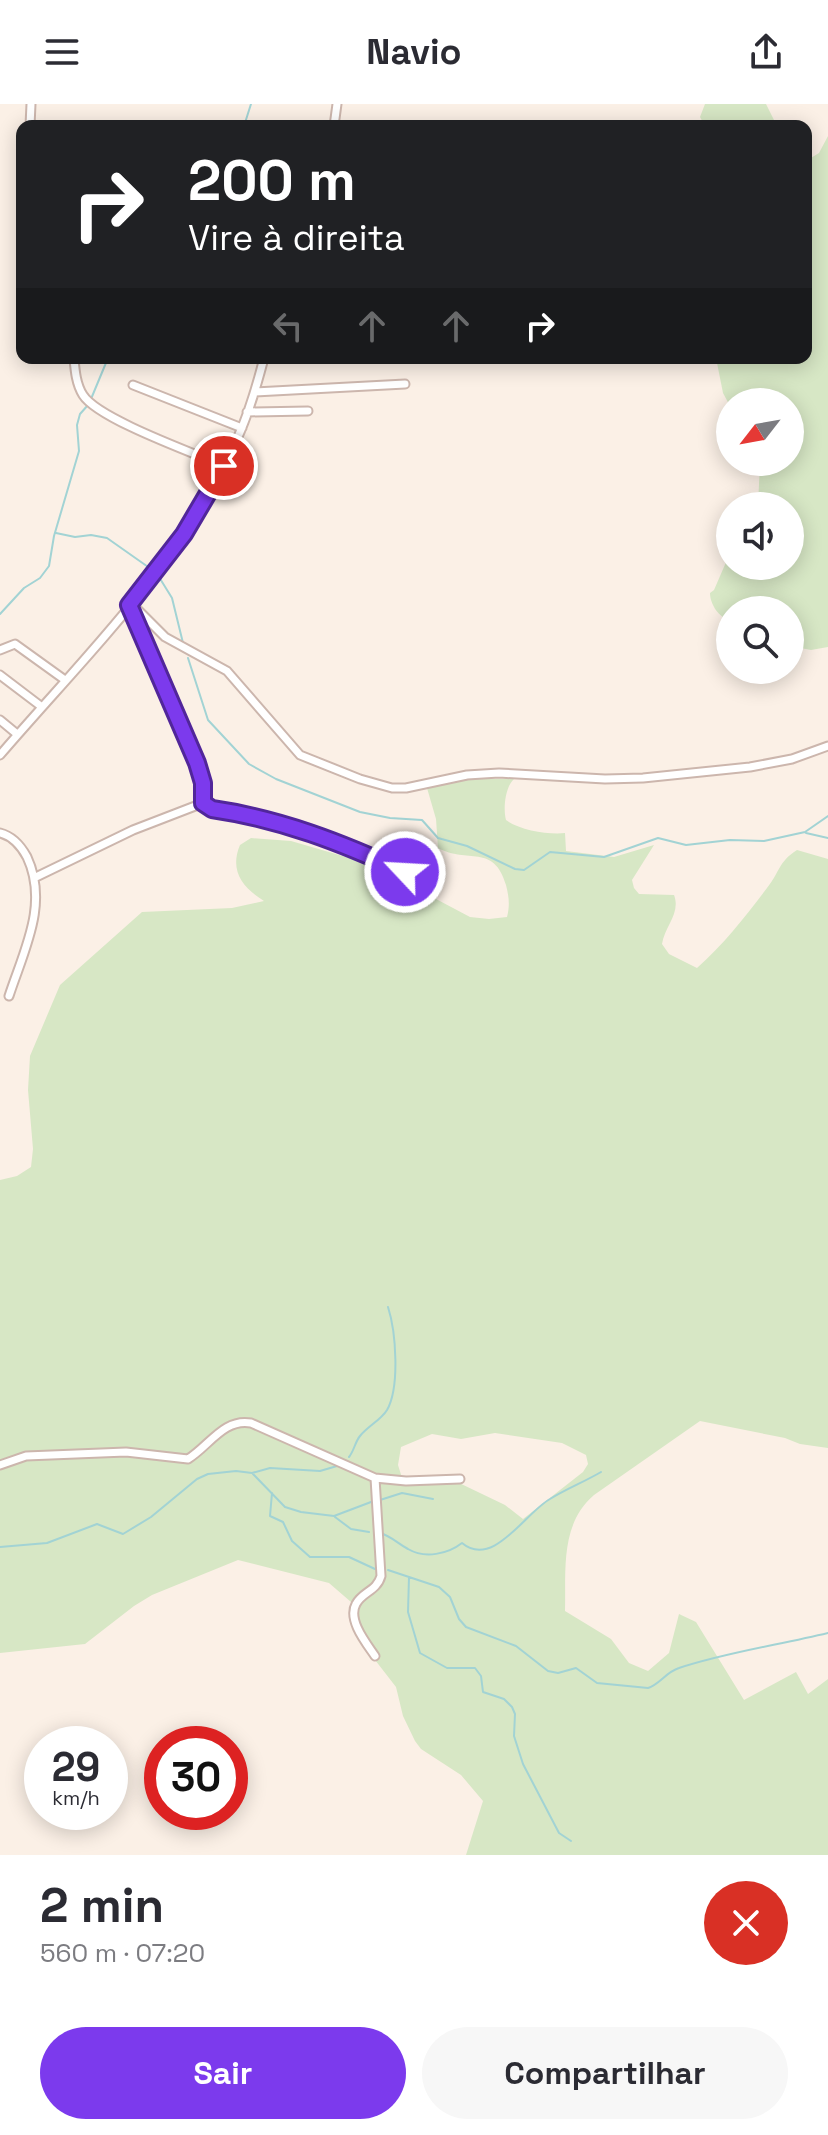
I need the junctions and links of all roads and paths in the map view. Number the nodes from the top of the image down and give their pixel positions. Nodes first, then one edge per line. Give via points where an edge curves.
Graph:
1 (75, 364) edge
2 (262, 364) edge
3 (405, 384) dead end
4 (133, 385) dead end
5 (255, 392) junction
6 (308, 411) dead end
7 (247, 412) junction
8 (242, 428) junction
9 (224, 466) junction
10 (130, 604) junction
11 (0, 650) edge
12 (0, 675) edge
13 (65, 680) junction
14 (42, 707) junction
15 (0, 720) edge
16 (17, 734) junction
17 (828, 746) edge
18 (0, 755) edge
19 (203, 803) junction
20 (0, 833) edge
21 (405, 872) dead end
22 (36, 877) junction
23 (9, 996) dead end
24 (0, 1465) edge
25 (375, 1478) junction
26 (460, 1479) dead end
27 (375, 1656) dead end

1 - 9 street via 86,399 94,405
2 - 5 street
3 - 5 street
4 - 8 street
5 - 7 street
6 - 7 street
7 - 8 street
8 - 9 street
9 - 10 street via 184,534
10 - 13 street
10 - 17 street via 165,637 227,671 300,755 392,788 499,773 643,778 771,765
10 - 19 street via 197,763
11 - 13 street via 15,644
12 - 14 street
13 - 14 street
14 - 16 street
15 - 16 street
16 - 18 street
19 - 21 street via 342,843
19 - 22 street
20 - 22 street via 23,851
22 - 23 street via 37,909
24 - 25 street via 26,1456 126,1452 188,1459 231,1423 241,1421
25 - 26 street
25 - 27 street via 381,1576 354,1609 360,1633

